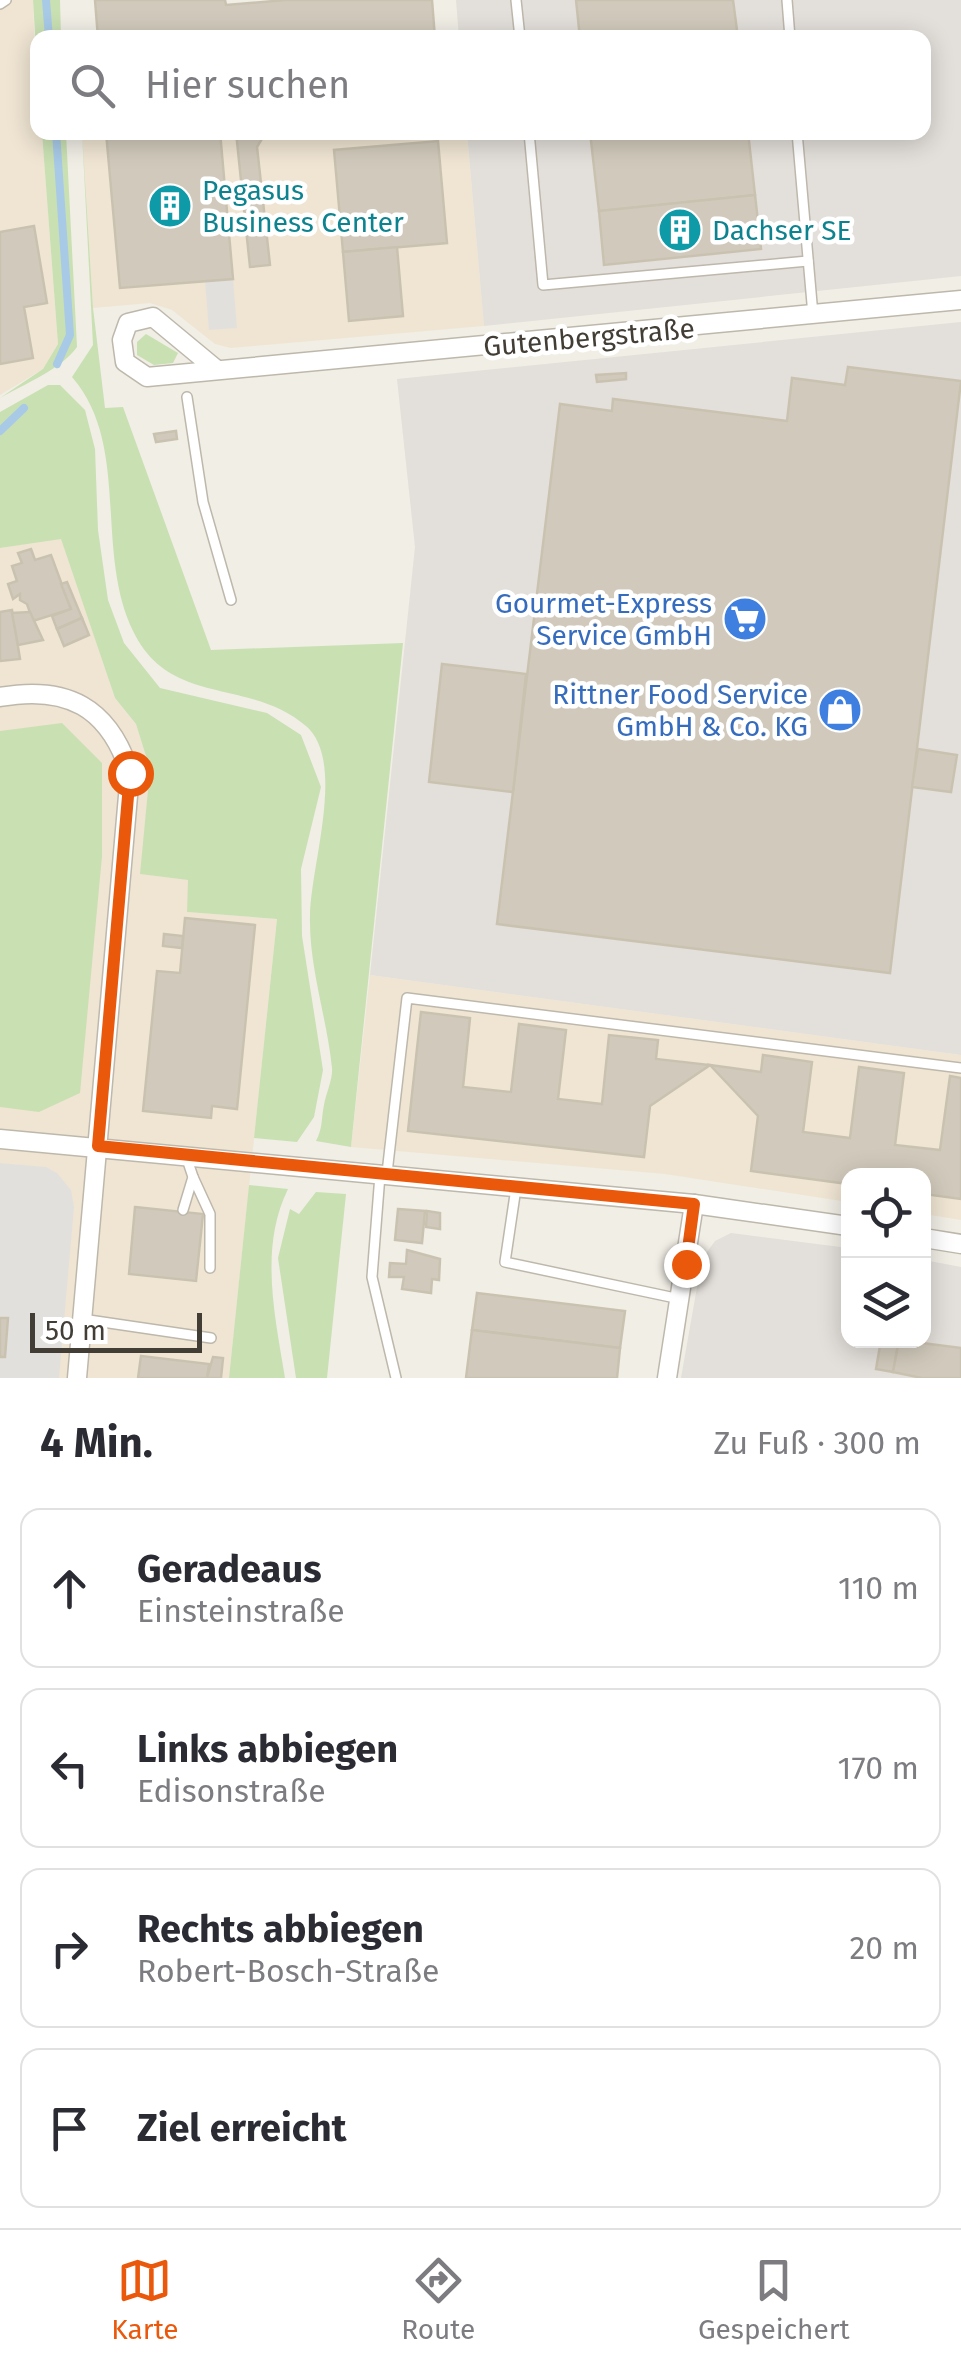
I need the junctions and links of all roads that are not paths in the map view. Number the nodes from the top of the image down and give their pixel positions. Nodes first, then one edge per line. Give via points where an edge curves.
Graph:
1 (516, 0) edge
2 (787, 0) edge
3 (519, 30) edge
4 (789, 30) edge
5 (530, 140) edge
6 (798, 140) edge
7 (808, 262) junction
8 (961, 300) edge
9 (813, 315) junction
10 (217, 370) junction
11 (188, 398) dead end
12 (231, 600) dead end
13 (0, 697) edge
14 (961, 1068) edge
15 (0, 1138) edge
16 (98, 1146) junction
17 (186, 1154) junction
18 (384, 1173) junction
19 (193, 1178) junction
20 (516, 1185) junction
21 (694, 1204) junction
22 (183, 1210) dead end
23 (841, 1225) edge
24 (931, 1239) edge
25 (961, 1244) edge
26 (210, 1268) dead end
27 (386, 1273) dead end
28 (372, 1277) junction
29 (680, 1299) junction
30 (82, 1320) junction
31 (212, 1338) dead end
32 (77, 1378) edge
33 (396, 1378) edge
34 (667, 1378) edge

1 - 3 lane
2 - 4 lane
5 - 7 lane via 544,284
6 - 7 lane
7 - 9 lane
8 - 9 street, Gutenbergstraße
9 - 10 street, Gutenbergstraße
10 - 10 street, Gutenbergstraße via 153,317 128,323 125,362 147,376
11 - 12 lane via 203,502
13 - 16 street via 32,692 76,700 119,738 130,773
14 - 18 lane via 407,998
15 - 16 street
16 - 17 street
16 - 30 street
17 - 18 street
17 - 19 lane
18 - 20 street
18 - 28 lane
19 - 22 lane
19 - 26 lane via 210,1214
20 - 21 street
20 - 29 lane via 505,1262
21 - 23 street
21 - 29 street
24 - 25 street
27 - 28 lane
28 - 33 lane
29 - 34 street
30 - 31 lane
30 - 32 street

